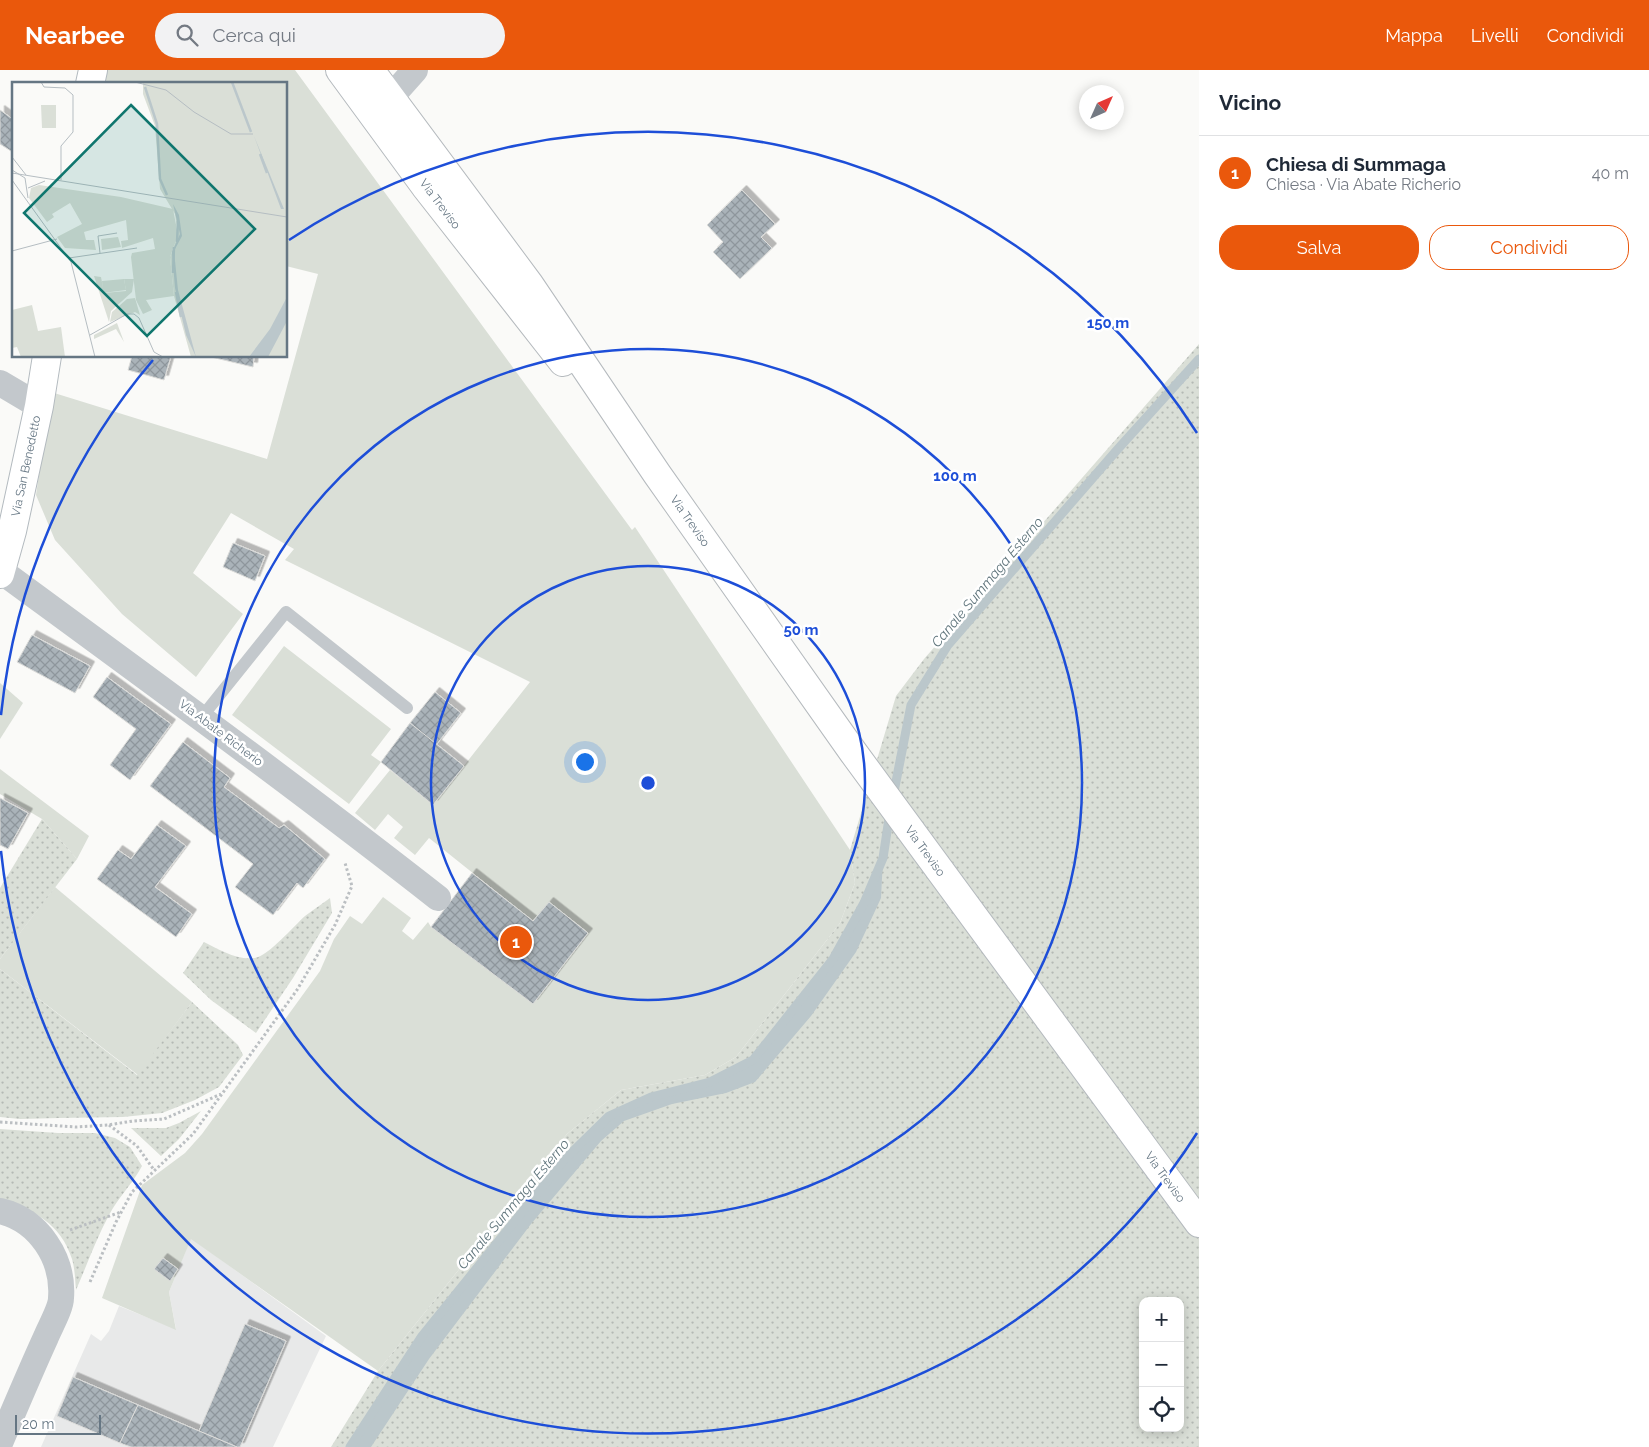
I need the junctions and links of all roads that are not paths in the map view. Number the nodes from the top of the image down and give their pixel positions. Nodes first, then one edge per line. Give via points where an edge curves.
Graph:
1 (340, 70) edge
2 (370, 70) edge
3 (414, 70) edge
4 (391, 97) junction
5 (47, 358) edge
6 (0, 383) edge
7 (39, 406) junction
8 (656, 474) junction
9 (1, 573) edge
10 (407, 708) dead end
11 (201, 718) junction
12 (438, 898) dead end
13 (0, 1211) edge
14 (1199, 1223) edge
15 (0, 1443) edge

1 - 8 main road, Via Treviso via 542,337
2 - 4 main road, Via Treviso
3 - 4 street
4 - 8 main road, Via Treviso via 529,284
5 - 7 main road, Via San Benedetto
6 - 7 street
7 - 9 main road, Via San Benedetto
8 - 14 main road, Via Treviso via 853,752
9 - 11 street, Via Abate Richerio
10 - 11 lane via 286,612
11 - 12 street, Via Abate Richerio
13 - 15 street via 11,1214 46,1243 60,1272 61,1300

